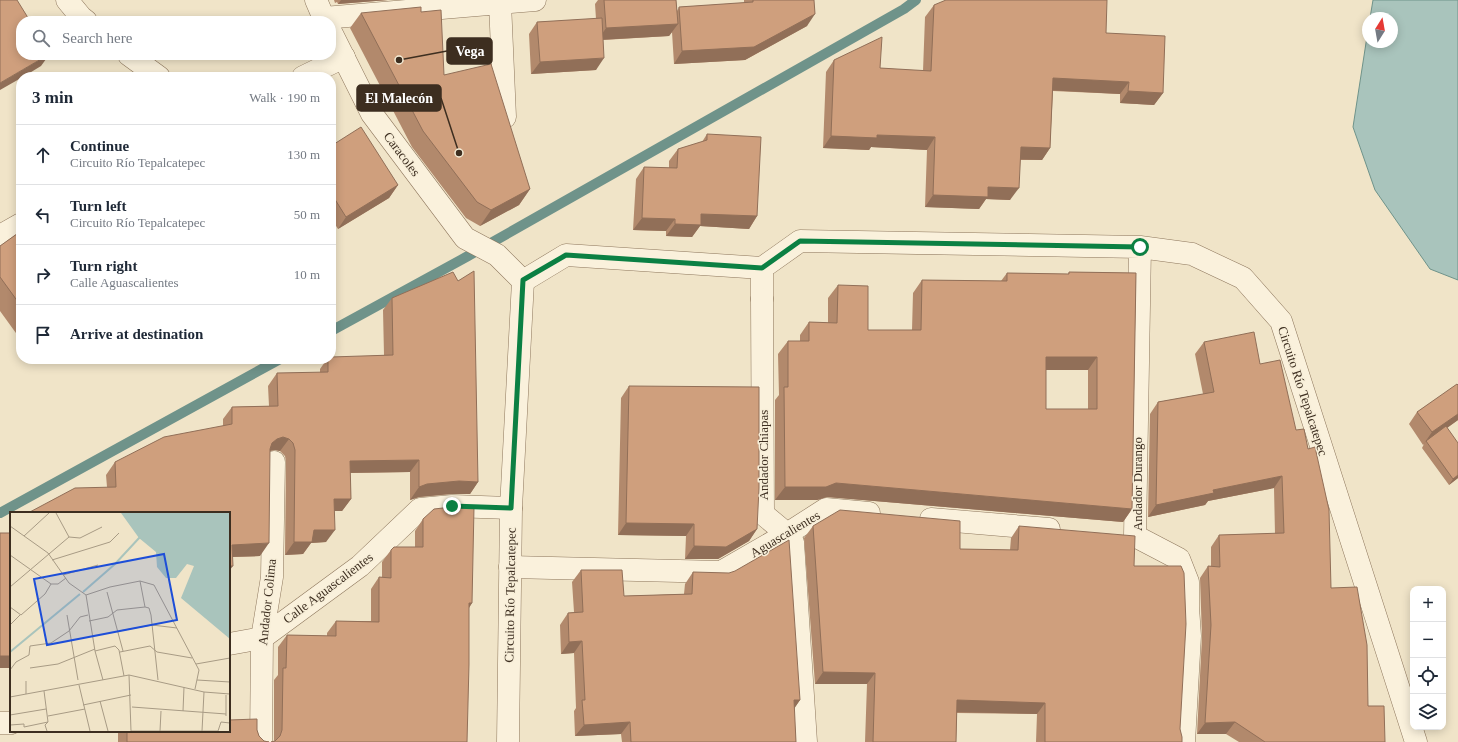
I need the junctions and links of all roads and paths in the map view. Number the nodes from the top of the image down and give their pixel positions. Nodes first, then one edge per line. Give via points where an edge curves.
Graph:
1 (67, 0) edge
2 (535, 0) edge
3 (500, 3) junction
4 (80, 16) edge
5 (336, 17) edge
6 (336, 42) edge
7 (344, 58) junction
8 (136, 60) edge
9 (152, 72) edge
10 (314, 72) edge
11 (505, 117) edge
12 (16, 227) edge
13 (0, 236) edge
14 (1140, 247) junction
15 (762, 268) junction
16 (523, 280) junction
17 (274, 462) dead end
18 (511, 508) junction
19 (889, 515) edge
20 (913, 517) edge
21 (1072, 531) edge
22 (787, 534) junction
23 (510, 567) junction
24 (262, 638) junction
25 (230, 644) edge
26 (261, 742) edge
27 (508, 742) edge
28 (806, 742) edge
29 (1184, 742) edge
30 (1416, 742) edge

1 - 4 street
2 - 3 street
3 - 5 street
3 - 11 street
6 - 7 street, Caracoles
7 - 10 street
7 - 16 street, Caracoles via 372,114 465,238 497,255
8 - 9 street
12 - 13 street
14 - 15 street, Circuito Río Tepalcatepec via 800,241
14 - 29 street, Andador Durango via 1127,536 1179,559 1188,582 1190,636
14 - 30 street, Circuito Río Tepalcatepec via 1192,254 1243,278 1281,321
15 - 16 street via 566,255
15 - 22 street, Andador Chiapas via 763,514
16 - 18 street, Circuito Río Tepalcatepec
17 - 24 street, Andador Colima via 272,577
18 - 23 street, Circuito Río Tepalcatepec
18 - 24 street, Calle Aguascalientes via 452,506 420,509 360,566
19 - 22 street, Aguascalientes via 826,509
20 - 21 street
22 - 23 street, Aguascalientes via 721,572
22 - 28 street, Andador Chiapas via 793,542
23 - 27 street, Circuito Río Tepalcatepec
24 - 25 street, Calle Aguascalientes
24 - 26 street, Andador Colima

